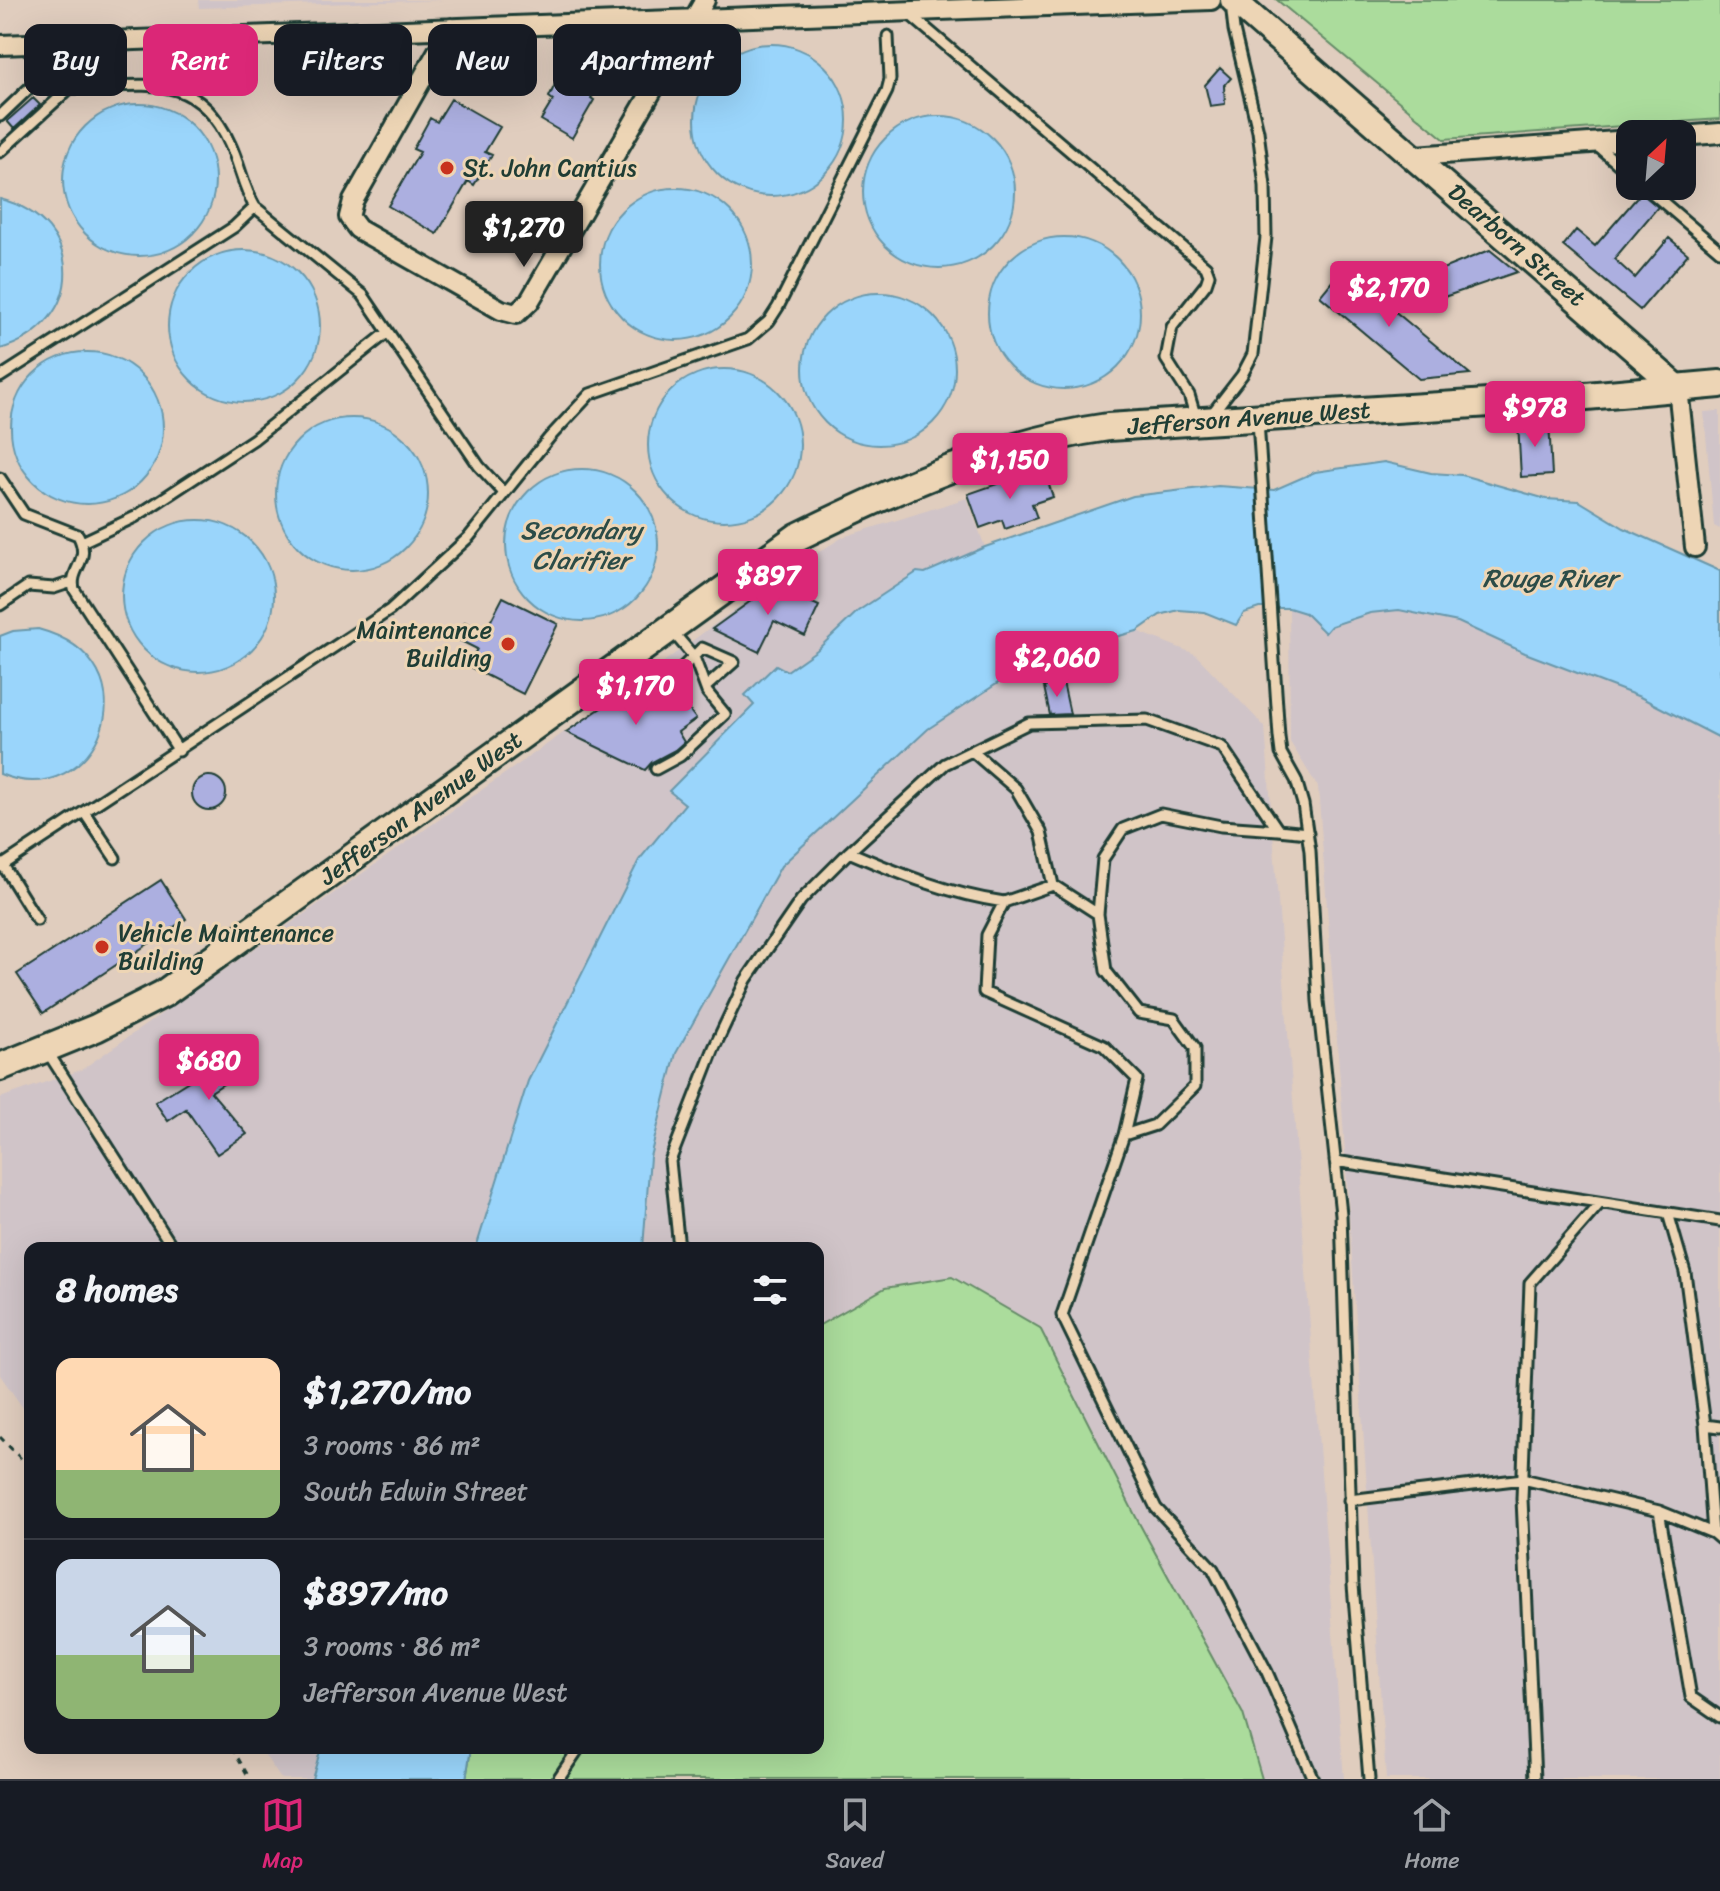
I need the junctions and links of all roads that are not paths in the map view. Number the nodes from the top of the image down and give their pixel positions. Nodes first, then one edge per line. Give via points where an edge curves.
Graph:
1 (705, 0) edge
2 (1211, 0) edge
3 (1232, 0) edge
4 (907, 12) junction
5 (697, 18) junction
6 (537, 25) edge
7 (428, 29) edge
8 (888, 36) dead end
9 (127, 41) edge
10 (24, 44) edge
11 (0, 45) edge
12 (428, 69) edge
13 (127, 84) edge
14 (24, 93) edge
15 (61, 96) edge
16 (0, 116) edge
17 (1720, 133) edge
18 (1696, 135) edge
19 (0, 138) edge
20 (1616, 141) edge
21 (1594, 143) junction
22 (4, 150) edge
23 (1416, 156) junction
24 (1616, 162) edge
25 (1660, 200) edge
26 (255, 207) junction
27 (1720, 251) edge
28 (388, 332) junction
29 (0, 377) edge
30 (1720, 384) edge
31 (1678, 388) junction
32 (1258, 417) junction
33 (1201, 421) junction
34 (0, 478) edge
35 (504, 493) junction
36 (82, 542) junction
37 (1695, 547) dead end
38 (72, 582) junction
39 (0, 605) edge
40 (670, 629) junction
41 (694, 657) junction
42 (668, 682) dead end
43 (706, 687) junction
44 (179, 751) junction
45 (972, 751) junction
46 (656, 769) dead end
47 (84, 812) junction
48 (1278, 830) junction
49 (1308, 833) junction
50 (849, 852) junction
51 (115, 858) dead end
52 (1, 866) edge
53 (1053, 885) junction
54 (1004, 902) junction
55 (1098, 914) junction
56 (37, 920) dead end
57 (45, 1048) junction
58 (0, 1067) edge
59 (1124, 1135) junction
60 (1335, 1161) junction
61 (1600, 1203) junction
62 (1668, 1213) junction
63 (1720, 1221) edge
64 (169, 1242) edge
65 (678, 1242) edge
66 (1705, 1425) junction
67 (1720, 1427) edge
68 (1523, 1479) junction
69 (1349, 1500) junction
70 (1659, 1511) junction
71 (1717, 1536) edge
72 (1720, 1717) edge
73 (575, 1754) edge
74 (558, 1779) edge
75 (1313, 1779) edge
76 (1369, 1779) edge
77 (1535, 1779) edge

1 - 5 street
2 - 4 street
3 - 23 street, Dearborn Street
3 - 33 lane via 1265,186 1264,269 1253,354 1233,388
4 - 5 street
4 - 33 lane via 1206,267 1206,284 1172,327 1166,359
5 - 6 street
5 - 12 street via 529,302 516,314 358,229 349,217
7 - 9 street
8 - 35 lane via 887,91 769,321 734,345 590,394
10 - 11 street
13 - 26 lane via 172,89 197,101 225,134
14 - 16 lane
15 - 22 lane
17 - 18 street
19 - 22 lane
20 - 21 street
21 - 23 street
21 - 24 lane
23 - 31 street, Dearborn Street
25 - 27 lane
26 - 28 lane via 363,295
26 - 29 lane via 234,227
28 - 35 lane via 479,466
28 - 36 lane via 254,439 135,517
30 - 31 main road, Jefferson Avenue West
31 - 32 main road, Jefferson Avenue West
31 - 37 street
32 - 33 main road, Jefferson Avenue West
32 - 49 lane via 1281,753 1296,780
33 - 40 main road, Jefferson Avenue West via 1062,433 880,496 797,537
34 - 36 lane via 24,514 63,527
35 - 44 lane via 469,537 390,610
36 - 38 lane via 83,558
38 - 39 lane via 54,588 28,586
38 - 44 lane
40 - 41 lane
40 - 57 main road, Jefferson Avenue West via 163,994
41 - 42 lane
41 - 43 lane
41 - 43 lane via 702,648 734,662
43 - 46 lane via 725,714 680,756
44 - 47 lane
45 - 48 lane via 1029,723 1147,720 1222,747
45 - 50 lane via 945,764
45 - 53 lane via 1016,789 1041,832
47 - 51 lane
47 - 52 lane
48 - 49 lane
48 - 55 lane via 1161,814 1123,829 1103,859
49 - 60 lane
50 - 54 lane via 963,896
50 - 65 lane via 801,900 746,980 714,1048 670,1161
52 - 56 lane
53 - 54 lane
53 - 55 lane
54 - 59 lane via 987,935 984,992 1104,1046 1137,1079
55 - 59 lane via 1106,971 1139,1013 1174,1019 1195,1048 1195,1086 1155,1125
57 - 58 main road, Jefferson Avenue West
57 - 64 lane
59 - 75 lane via 1062,1315 1156,1508 1213,1569 1267,1672
60 - 61 lane
60 - 69 lane via 1346,1330
61 - 62 lane
61 - 68 lane via 1530,1283
62 - 63 lane
62 - 66 lane via 1685,1272
66 - 67 lane
66 - 71 lane
68 - 69 lane
68 - 70 lane
68 - 77 lane
69 - 76 lane
70 - 71 lane
70 - 72 lane via 1691,1697
73 - 74 lane

